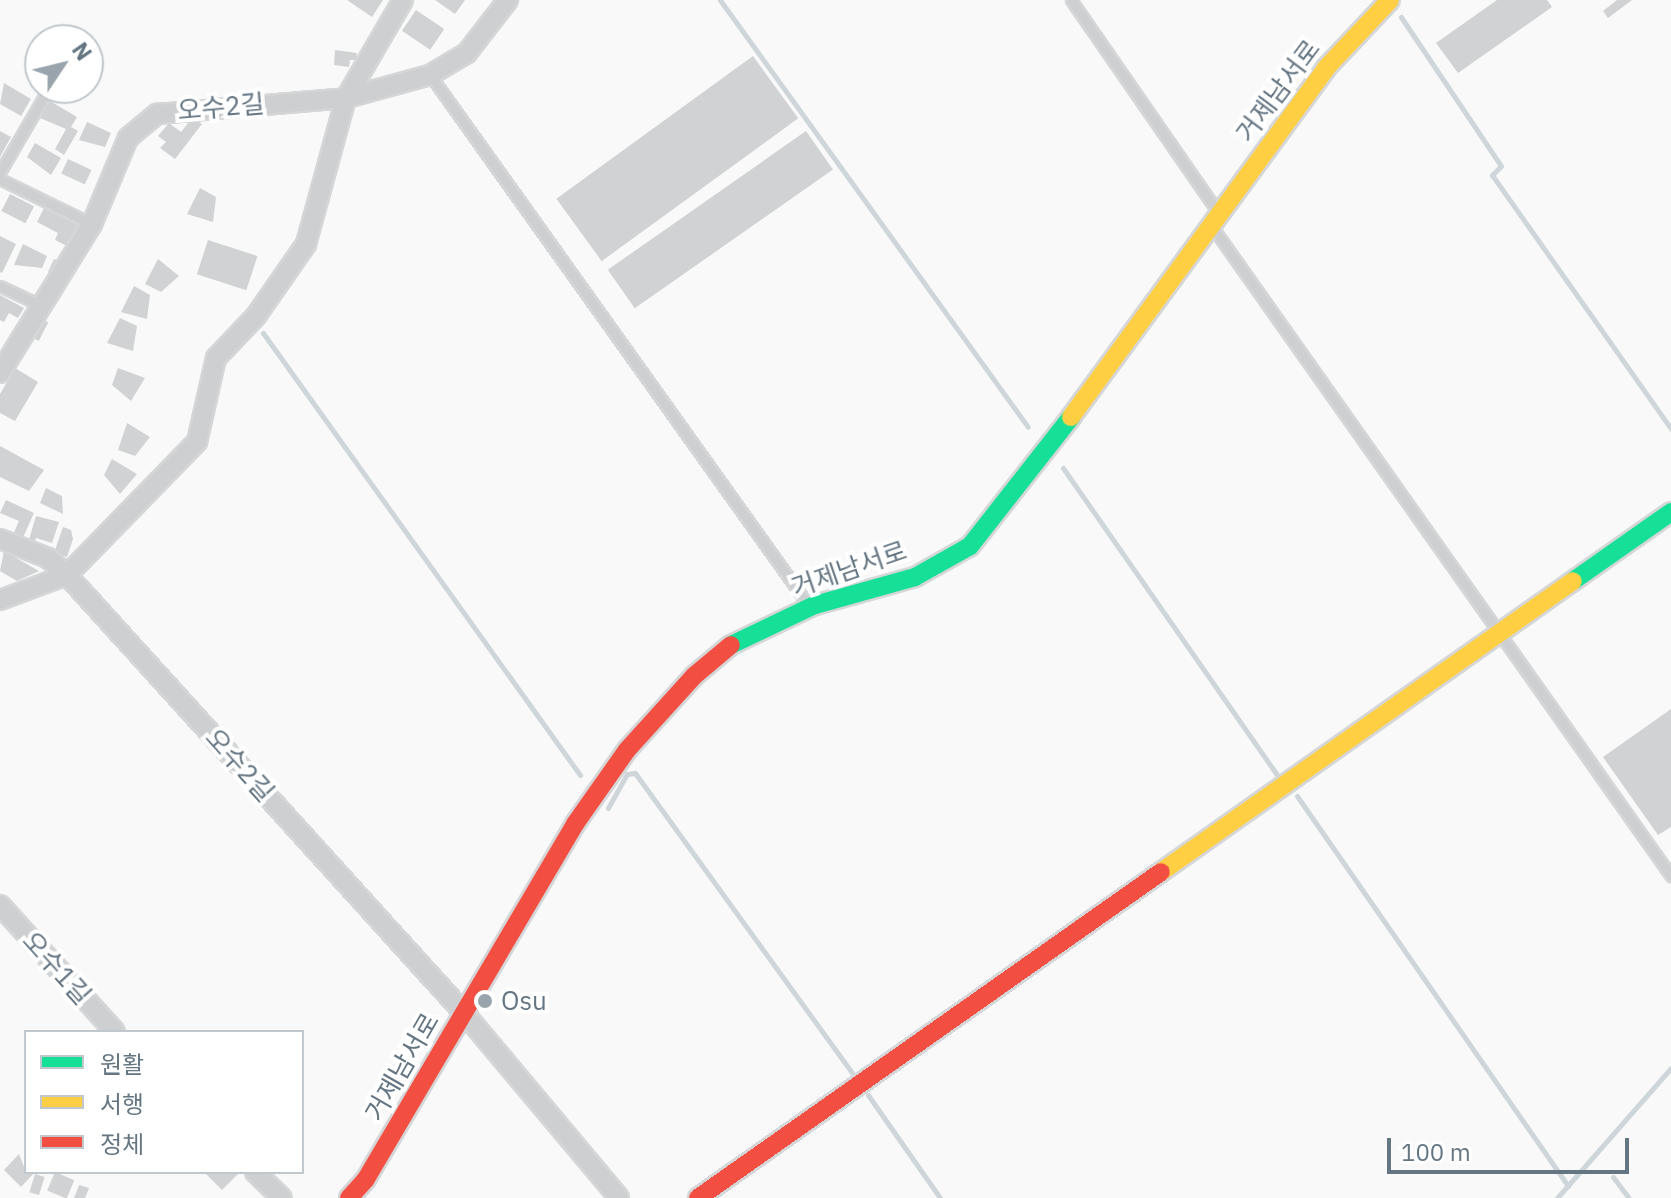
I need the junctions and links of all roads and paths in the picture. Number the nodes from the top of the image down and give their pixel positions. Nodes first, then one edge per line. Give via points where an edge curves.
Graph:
1 (403, 0) edge
2 (508, 0) edge
3 (1071, 0) edge
4 (1390, 0) edge
5 (430, 75) junction
6 (346, 98) junction
7 (40, 104) edge
8 (0, 172) edge
9 (0, 179) edge
10 (1216, 220) junction
11 (92, 224) junction
12 (0, 286) edge
13 (40, 305) junction
14 (0, 373) edge
15 (1671, 512) edge
16 (0, 539) edge
17 (67, 575) junction
18 (0, 600) edge
19 (810, 607) junction
20 (1500, 631) junction
21 (1671, 876) edge
22 (0, 905) edge
23 (464, 1013) junction
24 (113, 1030) edge
25 (257, 1174) edge
26 (282, 1198) edge
27 (349, 1198) edge
28 (619, 1198) edge
29 (698, 1198) edge

1 - 6 street
2 - 5 street, 오수2길 via 467,53
3 - 10 lane
4 - 10 main road, 거제남서로 via 1326,68
5 - 6 street, 오수2길
5 - 19 lane
6 - 11 street, 오수2길 via 157,114 128,138
6 - 17 street via 306,244 256,316 216,358 197,442
7 - 8 lane
9 - 11 lane
10 - 19 main road, 거제남서로 via 970,546 915,577
10 - 20 lane
11 - 13 street, 오수2길 via 63,278
12 - 13 lane
13 - 14 street, 오수2길
15 - 20 main road
16 - 17 street, 오수2길 via 48,558
17 - 18 street
17 - 23 street, 오수2길
19 - 23 main road, 거제남서로 via 733,643 694,676 627,750 575,824
20 - 21 lane
20 - 29 main road
22 - 24 street, 오수1길
23 - 27 main road, 거제남서로 via 366,1179
23 - 28 street, 오수2길
25 - 26 street

